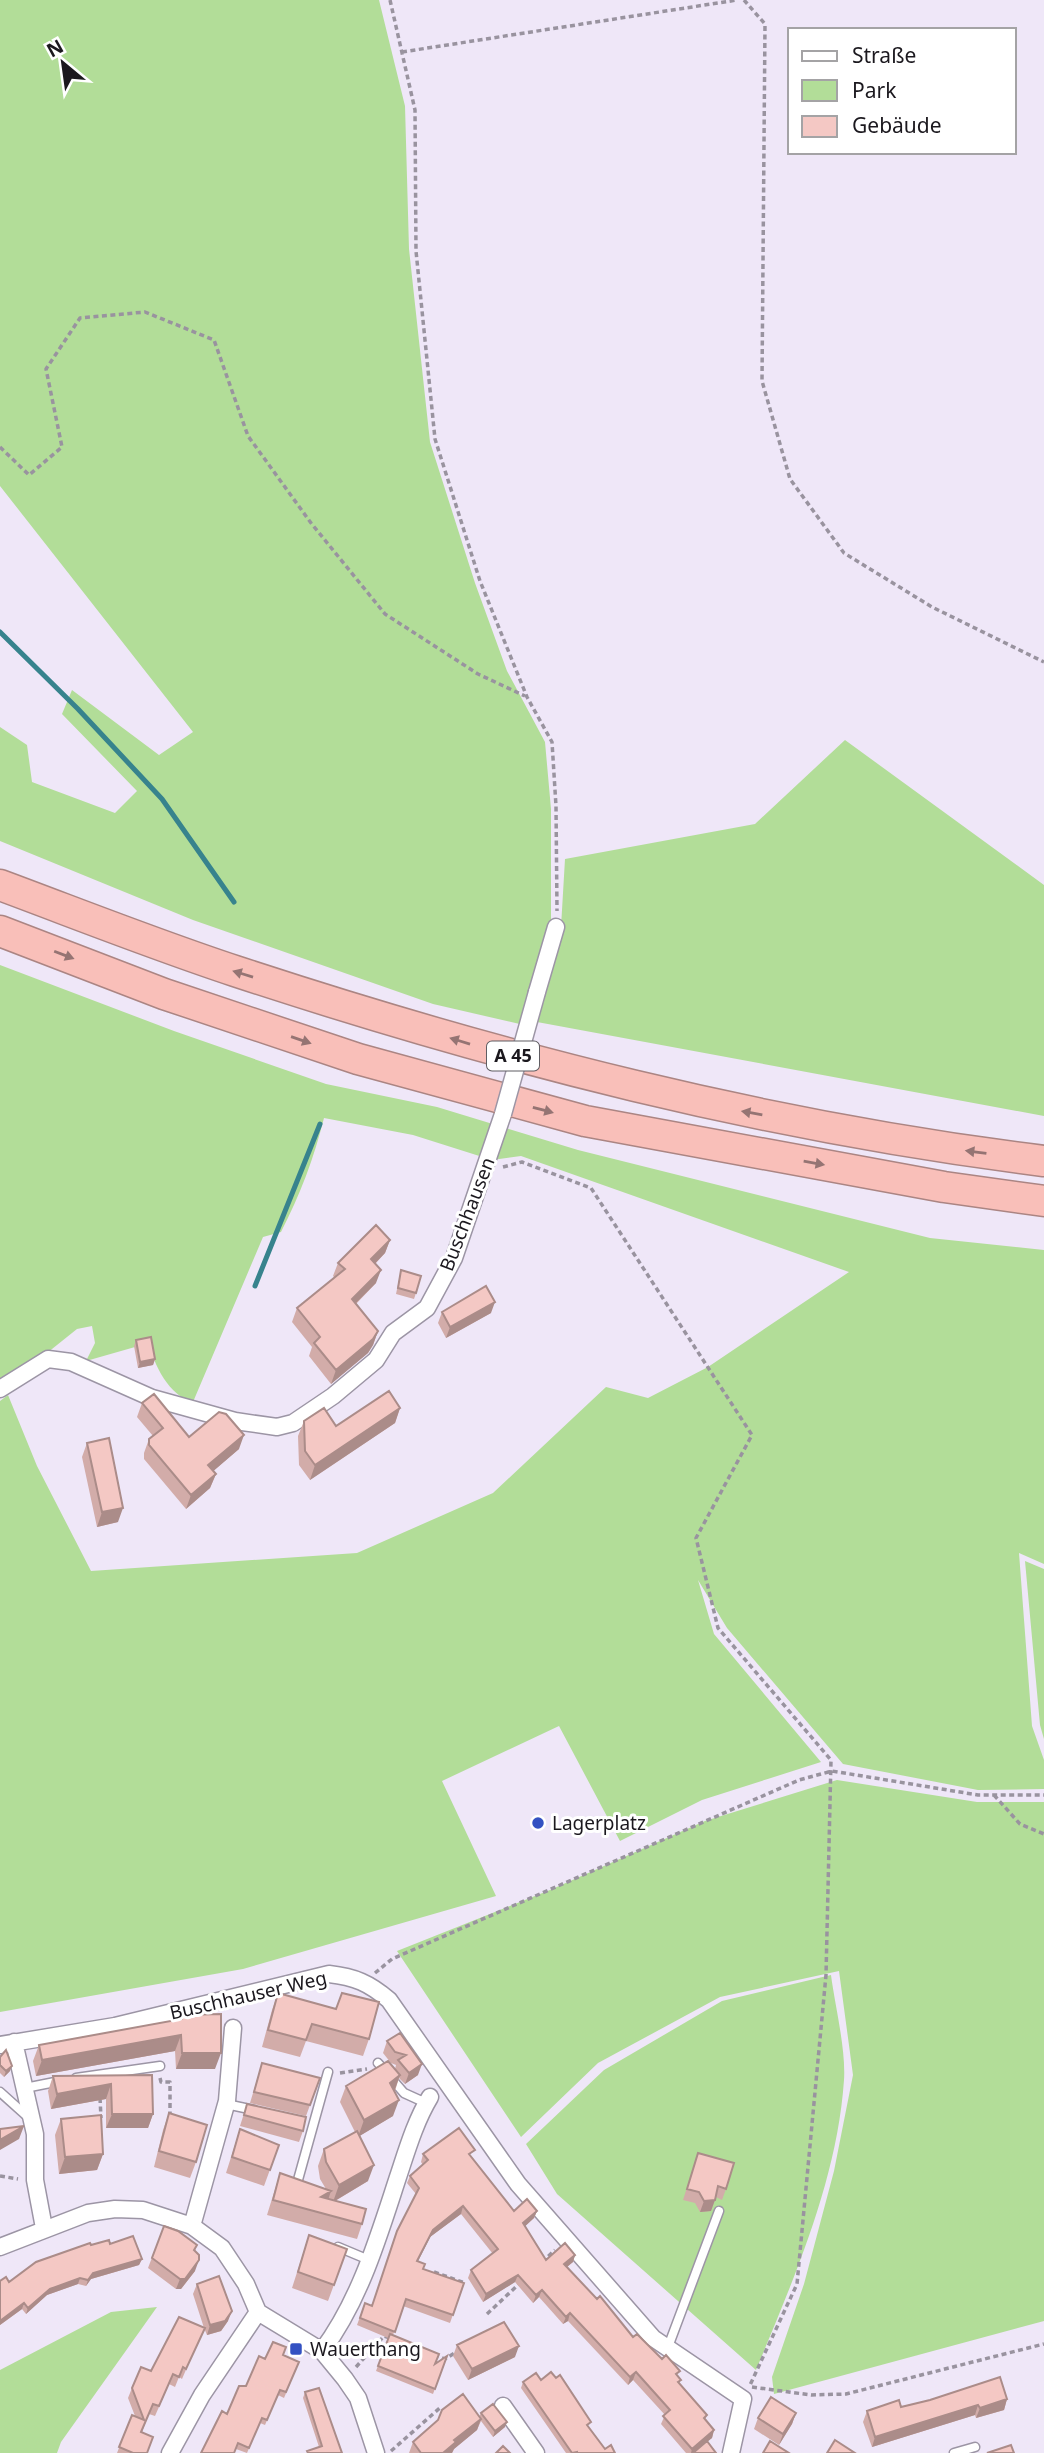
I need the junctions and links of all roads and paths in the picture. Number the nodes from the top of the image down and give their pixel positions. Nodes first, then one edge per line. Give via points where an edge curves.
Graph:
1 (390, 0) edge
2 (737, 0) edge
3 (744, 0) edge
4 (402, 52) junction
5 (0, 447) edge
6 (1044, 662) edge
7 (527, 697) junction
8 (0, 885) edge
9 (556, 927) joint
10 (0, 931) edge
11 (1044, 1161) edge
12 (484, 1173) junction
13 (1044, 1200) edge
14 (0, 1389) edge
15 (832, 1771) junction
16 (994, 1795) junction
17 (1044, 1795) edge
18 (1044, 1834) edge
19 (367, 1982) junction
20 (233, 2028) dead end
21 (7, 2043) edge
22 (378, 2063) joint
23 (160, 2066) joint
24 (328, 2072) joint
25 (99, 2074) junction
26 (25, 2088) junction
27 (0, 2092) edge
28 (428, 2100) joint
29 (226, 2104) junction
30 (264, 2113) edge
31 (30, 2118) junction
32 (301, 2121) edge
33 (170, 2124) edge
34 (313, 2124) junction
35 (101, 2128) edge
36 (296, 2187) edge
37 (719, 2211) dead end
38 (192, 2226) junction
39 (44, 2228) junction
40 (566, 2239) junction
41 (326, 2242) edge
42 (0, 2247) edge
43 (369, 2260) junction
44 (537, 2267) edge
45 (425, 2269) edge
46 (527, 2276) edge
47 (465, 2283) edge
48 (258, 2312) junction
49 (487, 2314) dead end
50 (396, 2341) edge
51 (1044, 2344) edge
52 (467, 2345) edge
53 (668, 2347) junction
54 (322, 2351) junction
55 (433, 2354) edge
56 (345, 2379) junction
57 (442, 2406) edge
58 (503, 2406) dead end
59 (975, 2446) dead end
60 (396, 2448) dead end
61 (170, 2453) edge
62 (376, 2453) edge
63 (536, 2453) edge
64 (731, 2453) edge
65 (954, 2453) edge

1 - 4 path
2 - 4 path
3 - 6 path via 765,24 762,381 790,479 844,553 932,607
4 - 7 path via 415,110 416,251 435,439 480,582
5 - 7 path via 29,475 62,447 46,369 80,318 145,312 214,340 248,436 386,614 478,674
7 - 9 path via 552,742
11 -> 8 highway, A 45 via 950,1149 716,1106 500,1053 233,971
9 - 12 street, Buschhausen, bridge
10 -> 13 highway, A 45 via 164,994 358,1059 584,1121 944,1187
12 - 14 street, Buschhausen via 454,1258 427,1308 393,1333 376,1360 293,1423 277,1427 235,1421 152,1398 71,1362 48,1359
12 - 15 path via 522,1162 591,1188 752,1436 696,1538 718,1628 831,1759
15 - 16 path
15 - 19 path via 799,1780 392,1959
15 - 51 path via 827,1975 797,2284 749,2386 846,2395
16 - 17 path
16 - 18 path via 1020,1824
19 - 21 street, Buschhauser Weg via 329,1974 115,2026
19 - 40 street, Buschhauser Weg via 389,2000 518,2184
20 - 29 street, Buschhauser Weg
21 - 26 street, Buschhauser Weg
22 - 24 path via 361,2072
22 - 28 lane via 404,2093
23 - 25 lane
23 - 33 path via 161,2082 170,2082
24 - 34 lane
25 - 26 lane
25 - 35 path
26 - 31 street, Buschhauser Weg
27 - 31 lane
28 - 43 street
29 - 30 lane
29 - 38 street, Buschhauser Weg
31 - 39 street, Buschhauser Weg
32 - 34 lane
34 - 36 lane
37 - 53 lane
38 - 39 street via 143,2210 115,2209
38 - 48 street via 222,2248
39 - 42 street
40 - 44 path
40 - 53 street, Buschhauser Weg via 653,2338
41 - 43 lane
43 - 54 street via 344,2322
45 - 47 path
46 - 49 path
48 - 54 street
48 - 61 street via 202,2395
50 - 56 path via 384,2336
52 - 55 path via 445,2359
53 - 64 street, Buschhauser Weg via 743,2399
54 - 56 street
56 - 62 street via 358,2398
57 - 60 path
58 - 63 street
59 - 65 lane

